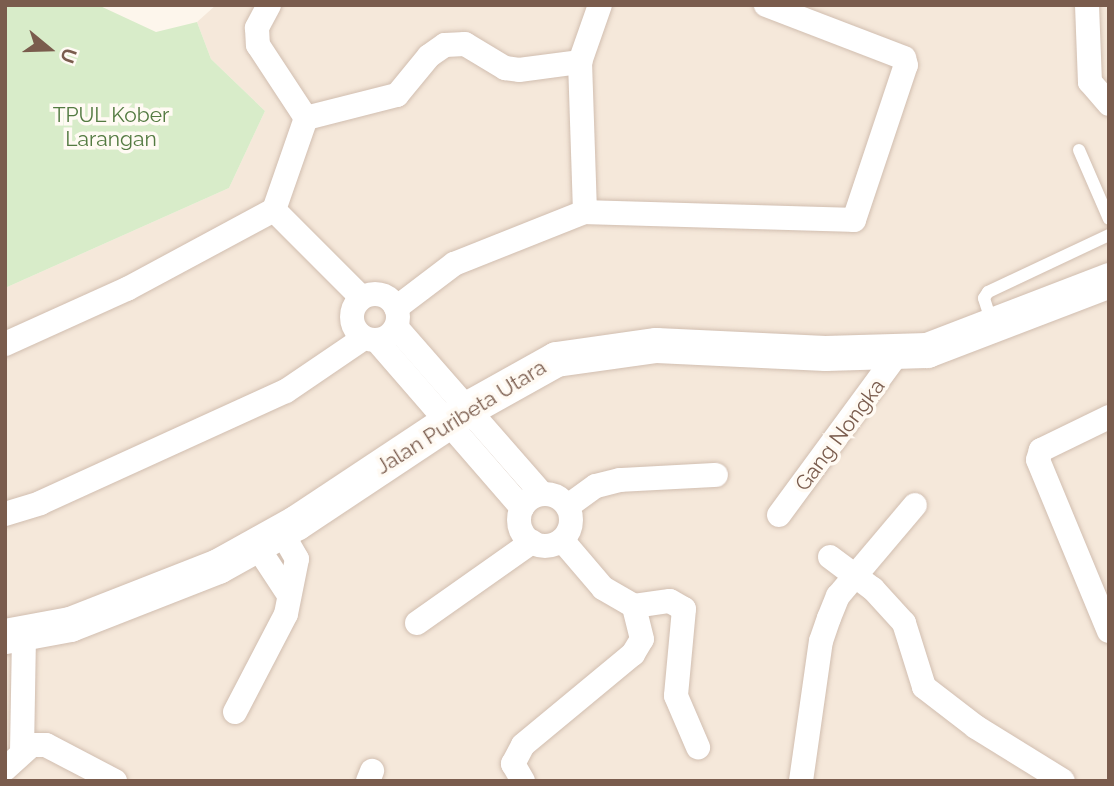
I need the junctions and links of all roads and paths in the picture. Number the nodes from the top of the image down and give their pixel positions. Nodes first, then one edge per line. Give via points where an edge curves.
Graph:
1 (269, 5) edge
2 (600, 5) edge
3 (766, 5) edge
4 (1087, 5) edge
5 (580, 62) junction
6 (1109, 104) edge
7 (306, 118) junction
8 (1079, 150) dead end
9 (274, 209) junction
10 (586, 212) junction
11 (1109, 219) edge
12 (1109, 235) edge
13 (1109, 281) edge
14 (362, 298) junction
15 (993, 327) junction
16 (384, 328) junction
17 (5, 344) edge
18 (898, 353) junction
19 (460, 414) junction
20 (1109, 417) edge
21 (716, 475) dead end
22 (542, 494) junction
23 (915, 505) dead end
24 (568, 506) junction
25 (522, 508) junction
26 (5, 514) edge
27 (779, 515) dead end
28 (268, 538) junction
29 (562, 540) junction
30 (532, 542) junction
31 (830, 557) dead end
32 (856, 575) junction
33 (1102, 597) edge
34 (634, 607) junction
35 (416, 623) dead end
36 (1109, 631) edge
37 (11, 642) edge
38 (234, 712) dead end
39 (5, 722) edge
40 (698, 747) dead end
41 (13, 760) edge
42 (115, 781) edge
43 (523, 781) edge
44 (801, 781) edge
45 (1063, 781) edge

1 - 7 street via 257,28 258,45
2 - 5 street
3 - 10 street via 904,58 906,65 854,220
4 - 6 street via 1090,82
5 - 7 street via 519,70 505,68 465,44 445,45 429,56 397,95
5 - 10 street
7 - 9 street
8 - 11 lane
9 - 14 street
9 - 17 street via 127,289
10 - 16 street via 454,264
12 - 15 lane via 988,292 984,298
13 - 15 street, Jalan Puribeta Utara
14 - 16 street via 377,294
14 - 16 street via 351,319
15 - 18 street, Jalan Puribeta Utara via 927,349
16 - 19 street
16 - 26 street via 286,391 40,503
18 - 19 street, Jalan Puribeta Utara via 656,345 573,354 530,371
18 - 27 street, Gang Nongka
19 - 22 street
19 - 25 street
19 - 28 street, Jalan Puribeta Utara
20 - 33 street via 1041,450 1038,460
21 - 24 street via 620,480 596,486
22 - 24 street via 552,494
22 - 25 street
23 - 32 street
24 - 29 street via 571,524
25 - 30 street via 519,521
28 - 37 street, Jalan Puribeta Utara via 134,603
28 - 38 street via 289,595 286,614
29 - 30 street via 553,545
29 - 34 street via 603,588
30 - 35 street
31 - 32 street
32 - 44 street via 838,596 821,642
32 - 45 street via 904,623 924,687 976,727
33 - 36 street
34 - 40 street via 670,601 684,609 676,696
34 - 43 street via 642,639 633,654 523,746 513,764
37 - 39 street
37 - 41 street
41 - 42 street via 32,745 46,746

